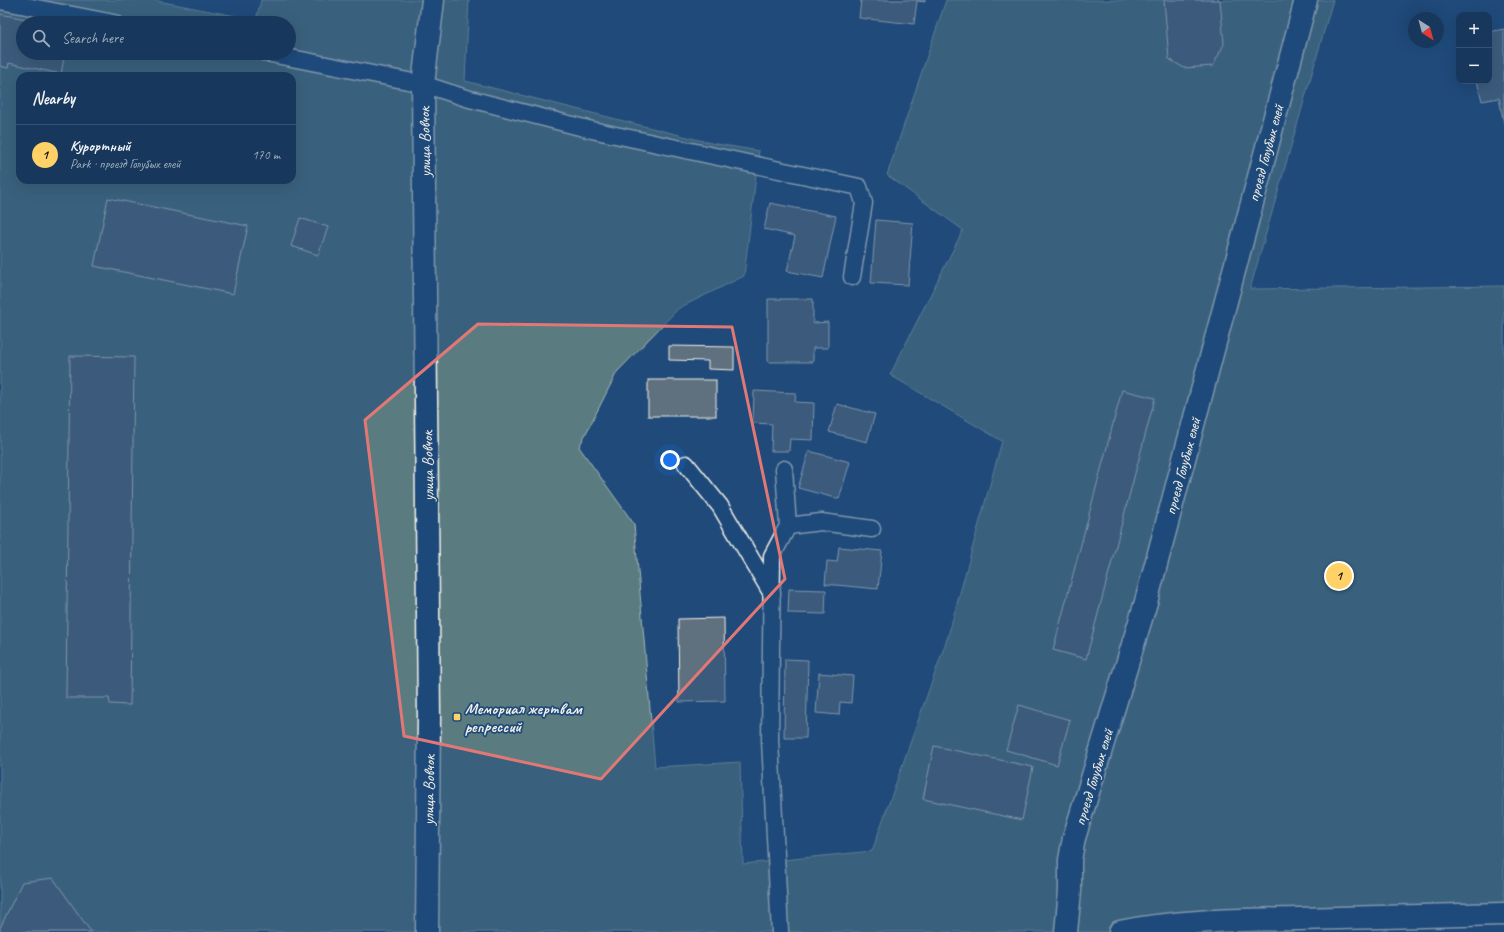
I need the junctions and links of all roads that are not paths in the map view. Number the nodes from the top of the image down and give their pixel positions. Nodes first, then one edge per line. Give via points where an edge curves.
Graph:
1 (0, 0) edge
2 (433, 0) edge
3 (1306, 0) edge
4 (79, 16) edge
5 (296, 59) edge
6 (423, 84) junction
7 (852, 277) dead end
8 (686, 464) dead end
9 (784, 469) dead end
10 (788, 526) junction
11 (872, 529) dead end
12 (772, 594) junction
13 (1504, 914) edge
14 (427, 932) edge
15 (780, 932) edge
16 (1066, 932) edge
17 (1120, 932) edge

1 - 4 lane
2 - 6 street, улица Вовчок
3 - 16 street, проезд Голубых елей via 1146,602 1074,838 1070,860
5 - 6 lane
6 - 7 lane via 466,98 592,130 859,187 864,203
6 - 14 street, улица Вовчок via 429,717
8 - 12 lane via 720,506
9 - 10 lane
10 - 11 lane via 821,522
10 - 12 lane via 772,556
12 - 15 lane via 770,740
13 - 17 street via 1194,922

